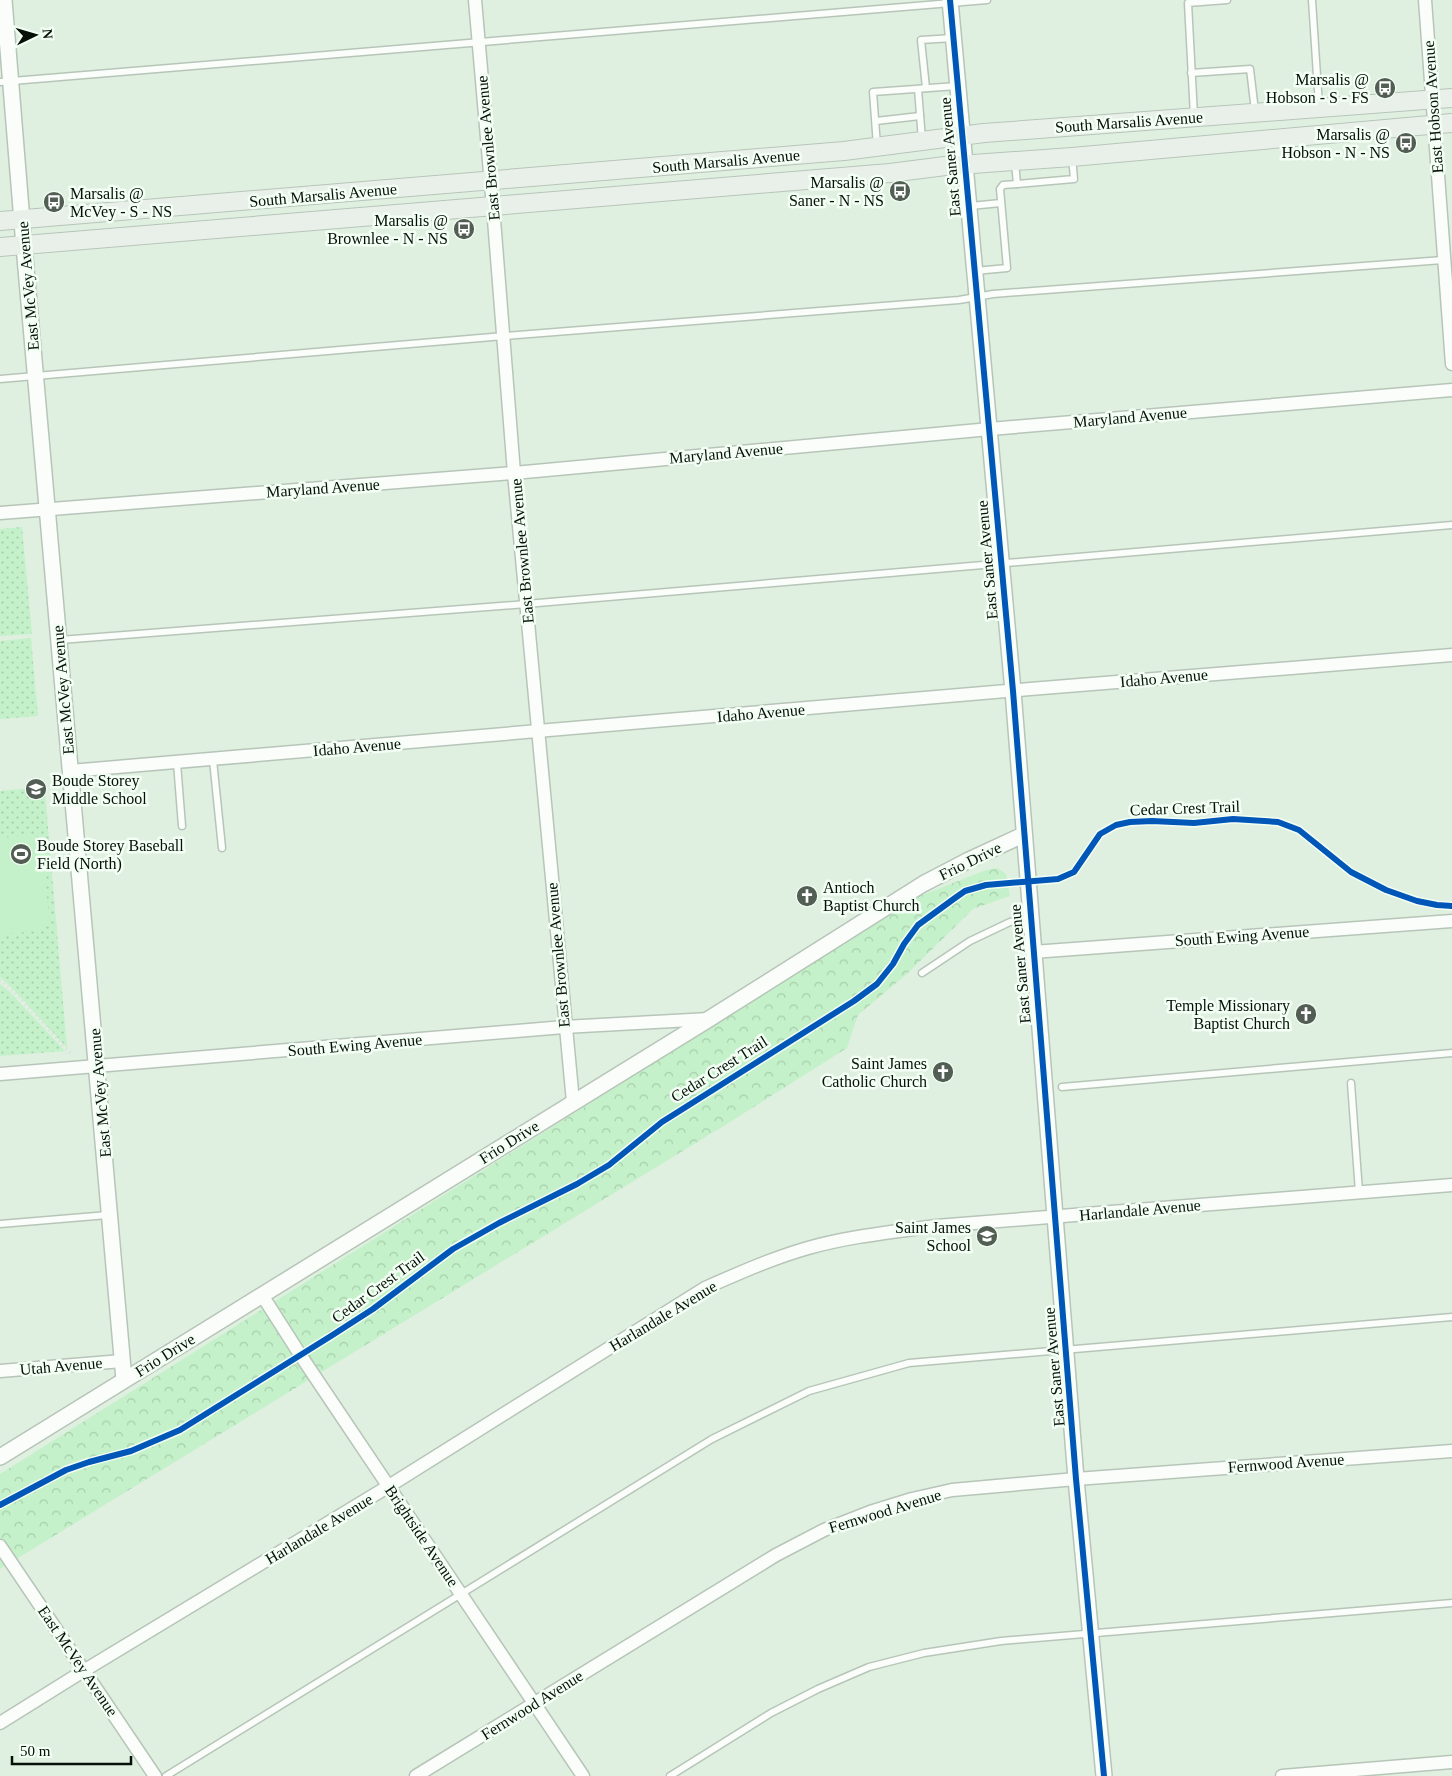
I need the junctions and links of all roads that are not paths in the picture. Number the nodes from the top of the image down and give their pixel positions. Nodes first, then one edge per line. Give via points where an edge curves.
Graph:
1 (4, 0) edge
2 (474, 0) edge
3 (987, 0) edge
4 (1227, 0) edge
5 (1312, 0) edge
6 (1425, 0) edge
7 (950, 1) edge
8 (953, 38) junction
9 (478, 43) junction
10 (1192, 73) junction
11 (6, 82) edge
12 (957, 86) junction
13 (926, 88) junction
14 (918, 89) junction
15 (1452, 98) edge
16 (1432, 99) junction
17 (1319, 108) junction
18 (1255, 112) junction
19 (920, 116) junction
20 (1194, 117) junction
21 (876, 121) junction
22 (1452, 123) edge
23 (1434, 124) junction
24 (962, 135) junction
25 (922, 140) junction
26 (878, 146) junction
27 (1072, 157) junction
28 (1015, 161) junction
29 (965, 165) junction
30 (491, 180) junction
31 (1018, 184) junction
32 (1001, 203) junction
33 (969, 206) junction
34 (494, 207) junction
35 (22, 219) junction
36 (0, 221) edge
37 (24, 246) junction
38 (0, 247) edge
39 (1443, 260) junction
40 (975, 271) junction
41 (978, 298) junction
42 (504, 336) junction
43 (1452, 364) edge
44 (36, 376) junction
45 (0, 379) edge
46 (1452, 390) edge
47 (990, 429) junction
48 (514, 473) junction
49 (48, 509) junction
50 (0, 513) edge
51 (1452, 525) edge
52 (1001, 562) junction
53 (526, 604) junction
54 (58, 640) junction
55 (1452, 655) edge
56 (1012, 691) junction
57 (539, 732) junction
58 (213, 760) junction
59 (177, 763) junction
60 (70, 771) junction
61 (182, 826) dead end
62 (1023, 835) junction
63 (222, 848) dead end
64 (1030, 919) junction
65 (1452, 921) edge
66 (1033, 952) junction
67 (922, 973) dead end
68 (709, 1019) junction
69 (564, 1027) junction
70 (1452, 1053) edge
71 (97, 1066) junction
72 (0, 1074) edge
73 (1351, 1083) dead end
74 (1062, 1087) dead end
75 (572, 1102) junction
76 (1452, 1185) edge
77 (1359, 1192) junction
78 (111, 1215) junction
79 (1055, 1216) junction
80 (0, 1224) edge
81 (262, 1295) junction
82 (1452, 1317) edge
83 (1066, 1350) junction
84 (122, 1361) junction
85 (0, 1371) edge
86 (124, 1380) junction
87 (1452, 1451) edge
88 (0, 1457) edge
89 (1076, 1479) junction
90 (389, 1486) junction
91 (0, 1546) edge
92 (461, 1594) junction
93 (1452, 1603) edge
94 (1091, 1632) junction
95 (85, 1670) junction
96 (534, 1703) junction
97 (0, 1723) edge
98 (1452, 1762) edge
99 (155, 1776) edge
100 (166, 1776) edge
101 (416, 1776) edge
102 (583, 1776) edge
103 (670, 1776) edge
104 (1104, 1776) edge
105 (1282, 1776) edge

1 - 11 street, East McVey Avenue
2 - 9 street, East Brownlee Avenue
3 - 7 lane
4 - 10 lane via 1188,3
5 - 17 lane
6 - 16 street, East Hobson Avenue
7 - 8 street, East Saner Avenue
7 - 9 lane
8 - 12 street, East Saner Avenue
8 - 13 lane via 922,40
9 - 11 lane
9 - 30 street, East Brownlee Avenue
10 - 18 lane via 1250,69
10 - 20 lane
11 - 35 street, East McVey Avenue
12 - 13 lane
12 - 24 street, East Saner Avenue
13 - 14 lane
14 - 19 lane
14 - 21 lane via 874,92
15 - 16 main road, South Marsalis Avenue
16 - 17 main road, South Marsalis Avenue
16 - 23 street, East Hobson Avenue
17 - 18 main road, South Marsalis Avenue
18 - 20 main road, South Marsalis Avenue
19 - 21 lane
19 - 25 lane
20 - 24 main road, South Marsalis Avenue
21 - 26 lane
22 - 23 main road, South Marsalis Avenue
23 - 27 main road, South Marsalis Avenue
23 - 39 street, East Hobson Avenue
24 - 25 main road, South Marsalis Avenue
24 - 29 street, East Saner Avenue
25 - 26 main road, South Marsalis Avenue
26 - 30 main road, South Marsalis Avenue via 844,152
27 - 28 main road, South Marsalis Avenue
27 - 31 lane via 1074,179
28 - 29 main road, South Marsalis Avenue
28 - 31 lane
29 - 33 street, East Saner Avenue
29 - 34 main road, South Marsalis Avenue
30 - 34 street, East Brownlee Avenue
30 - 35 main road, South Marsalis Avenue
31 - 32 lane via 1003,185 1000,189
32 - 33 lane
32 - 40 lane via 1007,268
33 - 40 street, East Saner Avenue
34 - 37 main road, South Marsalis Avenue
34 - 42 street, East Brownlee Avenue
35 - 36 main road, South Marsalis Avenue
35 - 37 street, East McVey Avenue
37 - 38 main road, South Marsalis Avenue
37 - 44 street, East McVey Avenue
39 - 41 lane via 992,294
39 - 43 street, East Hobson Avenue
40 - 41 street, East Saner Avenue
41 - 42 lane
41 - 47 street, East Saner Avenue
42 - 44 lane
42 - 48 street, East Brownlee Avenue
44 - 45 lane
44 - 49 street, East McVey Avenue
46 - 47 street, Maryland Avenue
47 - 48 street, Maryland Avenue
47 - 52 street, East Saner Avenue
48 - 49 street, Maryland Avenue
48 - 53 street, East Brownlee Avenue
49 - 50 street, Maryland Avenue
49 - 54 street, East McVey Avenue
51 - 52 lane
52 - 53 lane
52 - 56 street, East Saner Avenue
53 - 54 lane
53 - 57 street, East Brownlee Avenue
54 - 60 street, East McVey Avenue
55 - 56 street, Idaho Avenue
56 - 57 street, Idaho Avenue
56 - 62 street, East Saner Avenue
57 - 58 street, Idaho Avenue
57 - 69 street, East Brownlee Avenue
58 - 59 street, Idaho Avenue
58 - 63 lane
59 - 60 street, Idaho Avenue
59 - 61 lane
60 - 71 street, East McVey Avenue
62 - 64 street, East Saner Avenue
62 - 68 street, Frio Drive via 923,884
64 - 66 street, East Saner Avenue
64 - 67 lane via 1010,922 970,941
65 - 66 street, South Ewing Avenue
66 - 79 street, East Saner Avenue
68 - 69 street, South Ewing Avenue
68 - 75 street, Frio Drive
69 - 71 street, South Ewing Avenue
69 - 75 street, East Brownlee Avenue
70 - 74 lane
71 - 72 street, South Ewing Avenue
71 - 78 street, East McVey Avenue
73 - 77 lane
75 - 81 street, Frio Drive
76 - 77 street, Harlandale Avenue
77 - 79 street, Harlandale Avenue
78 - 80 lane
78 - 84 street, East McVey Avenue
79 - 83 street, East Saner Avenue
79 - 90 street, Harlandale Avenue via 936,1226 856,1237 809,1248 756,1266 705,1288
81 - 86 street, Frio Drive
81 - 90 street, Brightside Avenue
82 - 83 lane
83 - 89 street, East Saner Avenue
83 - 92 lane via 909,1363 809,1391 712,1439
84 - 85 street, Utah Avenue
84 - 86 street, East McVey Avenue
86 - 88 street, Frio Drive
87 - 89 street, Fernwood Avenue
89 - 94 street, East Saner Avenue
89 - 96 street, Fernwood Avenue via 952,1490 912,1499 824,1530 776,1555
90 - 92 street, Brightside Avenue
90 - 95 street, Harlandale Avenue
91 - 95 street, East McVey Avenue
92 - 96 street, Brightside Avenue
92 - 100 lane
93 - 94 lane
94 - 103 lane via 1000,1640 869,1667 771,1713
94 - 104 street, East Saner Avenue
95 - 97 street, Harlandale Avenue
95 - 99 street, East McVey Avenue
96 - 101 street, Fernwood Avenue
96 - 102 street, Brightside Avenue
98 - 105 street

